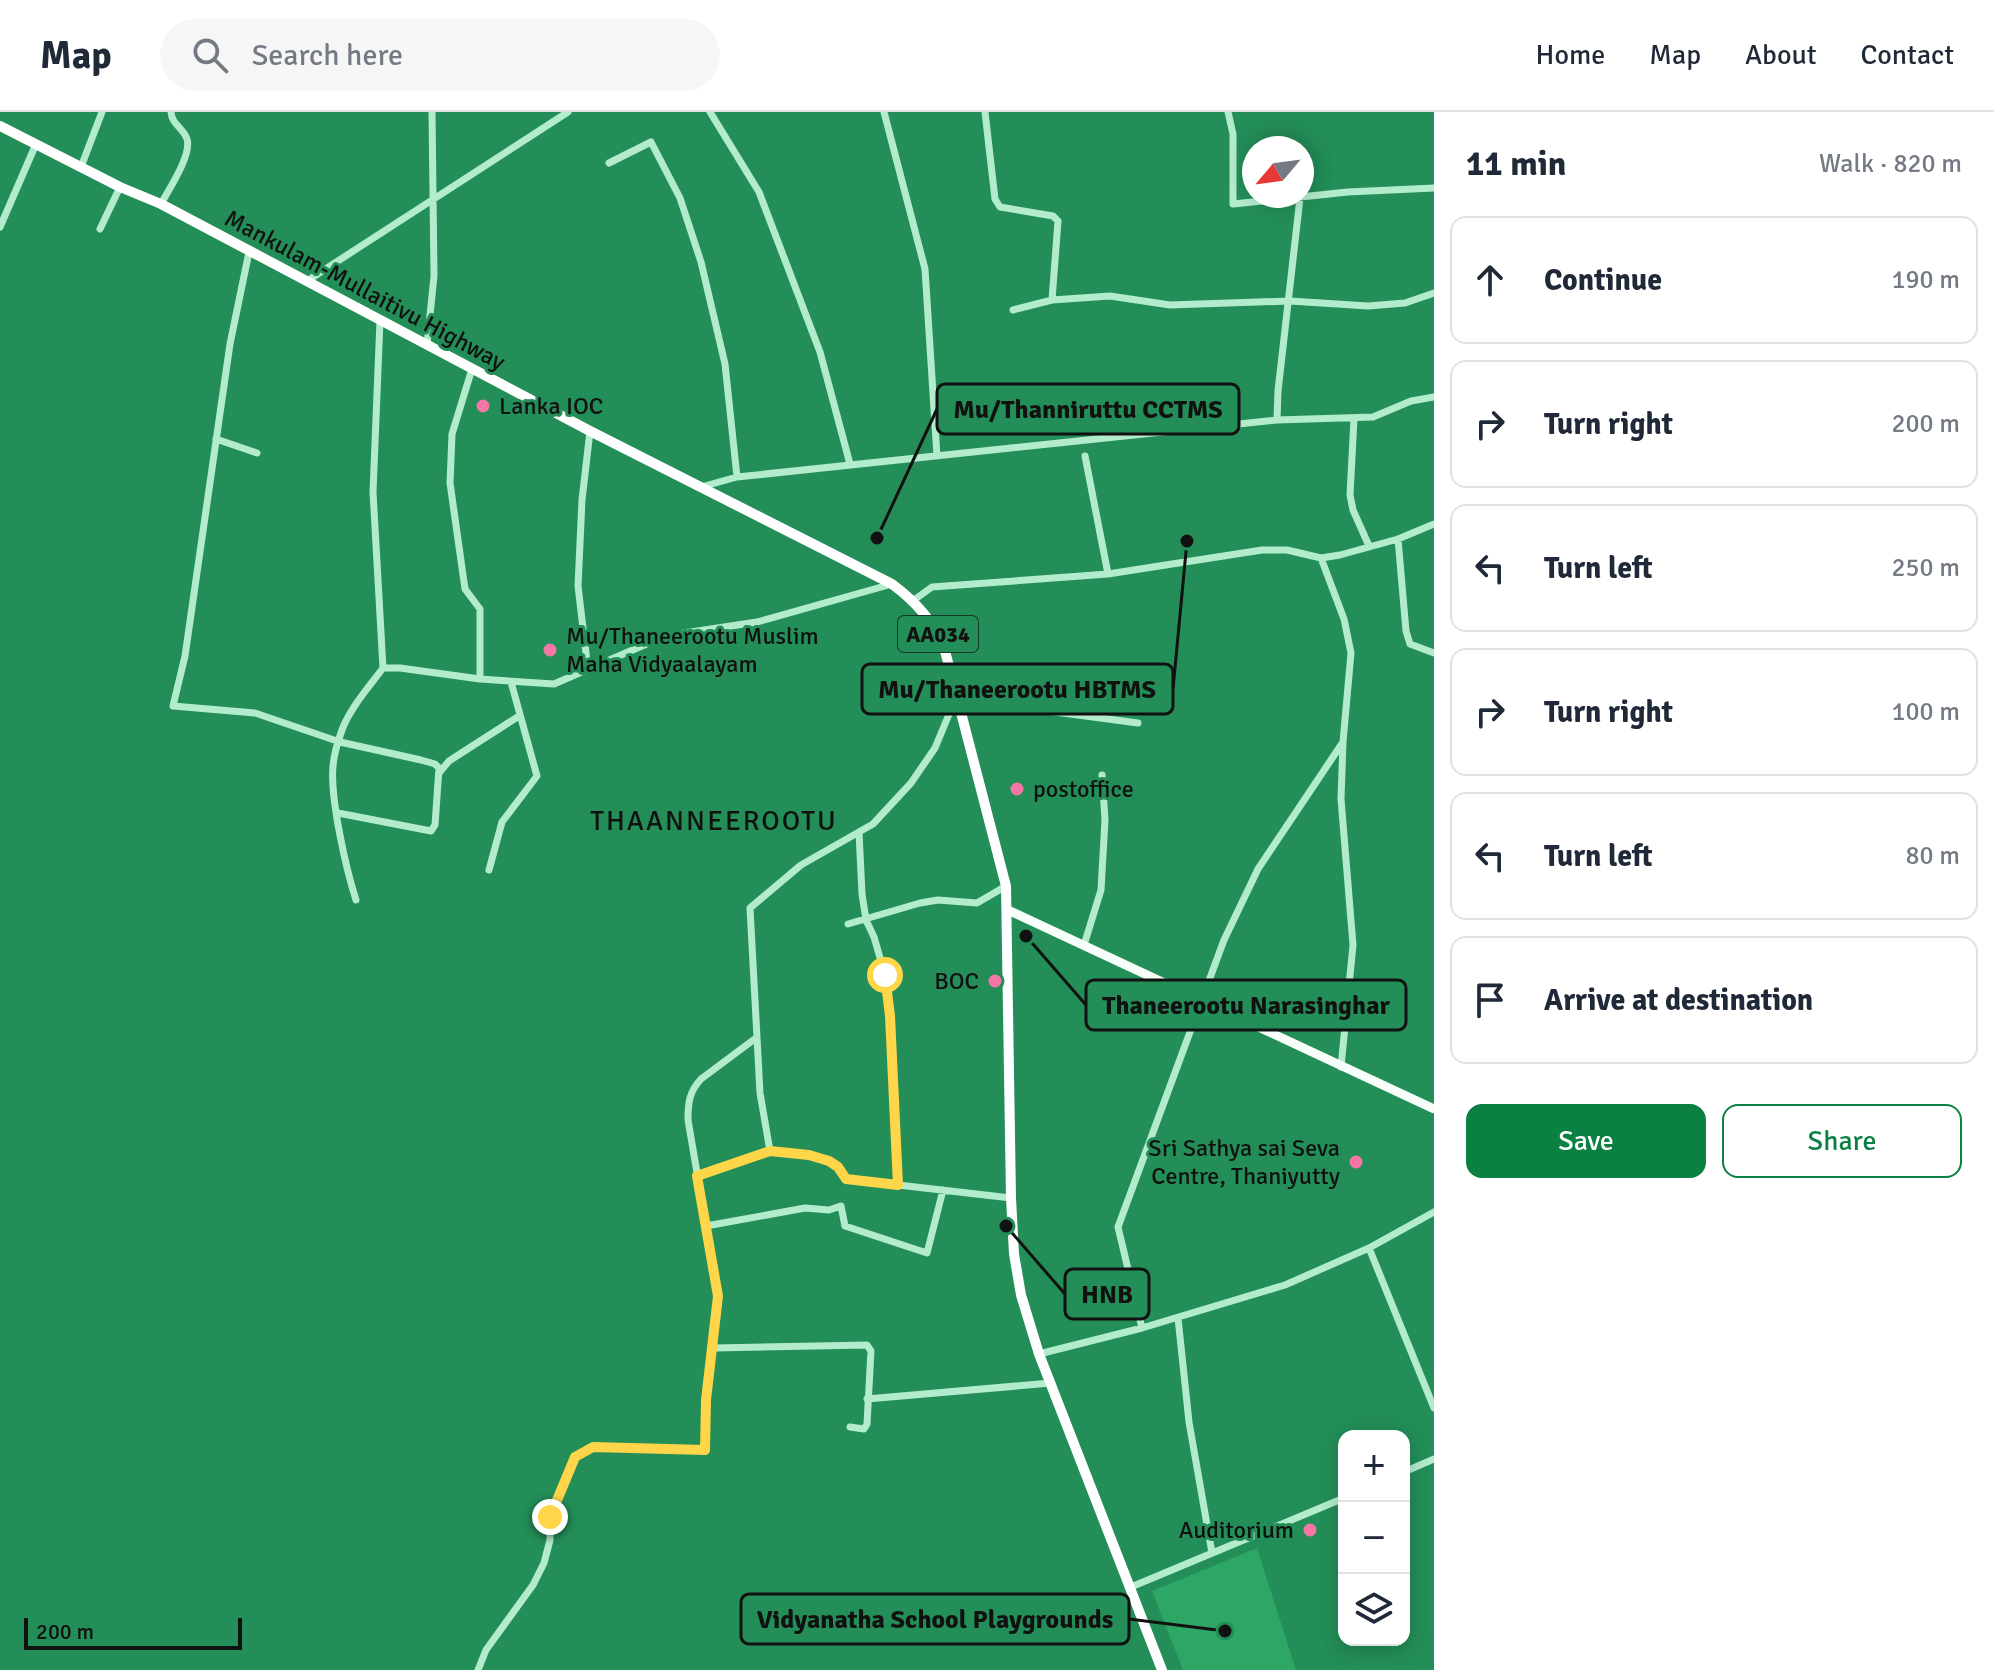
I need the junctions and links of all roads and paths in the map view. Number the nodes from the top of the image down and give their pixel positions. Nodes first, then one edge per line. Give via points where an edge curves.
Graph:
1 (102, 112) edge
2 (171, 112) edge
3 (432, 112) edge
4 (568, 112) edge
5 (710, 112) edge
6 (884, 112) edge
7 (985, 112) edge
8 (1228, 112) edge
9 (0, 126) edge
10 (36, 144) junction
11 (609, 163) dead end
12 (81, 167) junction
13 (120, 187) junction
14 (1434, 188) edge
15 (1314, 196) edge
16 (431, 203) junction
17 (1242, 203) edge
18 (161, 204) junction
19 (1299, 208) edge
20 (0, 227) edge
21 (100, 229) dead end
22 (249, 252) junction
23 (307, 281) junction
24 (1434, 293) edge
25 (1052, 300) junction
26 (1290, 301) junction
27 (1013, 310) dead end
28 (380, 320) junction
29 (427, 345) junction
30 (472, 369) junction
31 (1434, 397) edge
32 (1354, 419) junction
33 (1277, 420) junction
34 (590, 431) junction
35 (216, 439) junction
36 (257, 453) dead end
37 (937, 456) junction
38 (1085, 456) dead end
39 (850, 464) junction
40 (737, 477) junction
41 (698, 487) junction
42 (1434, 524) edge
43 (1398, 539) junction
44 (1369, 546) junction
45 (1321, 558) junction
46 (1108, 574) junction
47 (892, 584) junction
48 (914, 600) junction
49 (1434, 653) edge
50 (383, 668) junction
51 (588, 670) junction
52 (480, 679) junction
53 (511, 682) junction
54 (957, 695) junction
55 (961, 708) junction
56 (519, 716) junction
57 (1138, 723) dead end
58 (340, 742) junction
59 (1343, 742) junction
60 (439, 773) junction
61 (1102, 775) dead end
62 (338, 813) junction
63 (859, 832) junction
64 (489, 870) dead end
65 (1006, 886) junction
66 (356, 900) dead end
67 (1008, 910) junction
68 (866, 920) junction
69 (848, 924) dead end
70 (1084, 945) junction
71 (1200, 1001) junction
72 (756, 1038) junction
73 (1341, 1067) junction
74 (1434, 1109) edge
75 (770, 1151) junction
76 (697, 1176) junction
77 (898, 1185) junction
78 (943, 1190) junction
79 (1011, 1198) junction
80 (1434, 1212) edge
81 (706, 1226) junction
82 (1369, 1248) junction
83 (1178, 1318) junction
84 (1142, 1328) junction
85 (714, 1348) junction
86 (1039, 1354) junction
87 (1051, 1383) junction
88 (867, 1399) junction
89 (1434, 1408) edge
90 (850, 1427) dead end
91 (1434, 1459) edge
92 (1410, 1469) edge
93 (1338, 1500) edge
94 (1212, 1553) junction
95 (1131, 1587) junction
96 (478, 1670) edge
97 (1162, 1670) edge

1 - 12 street
2 - 18 street via 188,151
3 - 16 street
4 - 16 street
5 - 39 street via 759,192 820,352
6 - 37 street via 925,269
7 - 25 street via 1000,207 1058,221
8 - 17 street via 1233,204
9 - 10 highway, Mankulam-Mullaitivu Highway / AA034
10 - 12 highway, Mankulam-Mullaitivu Highway / AA034
10 - 20 street
11 - 40 street via 651,142 680,198 725,364
12 - 13 highway, Mankulam-Mullaitivu Highway / AA034
13 - 18 highway, Mankulam-Mullaitivu Highway / AA034
13 - 21 street
14 - 15 street
16 - 23 street
16 - 29 street via 434,276
18 - 22 highway, Mankulam-Mullaitivu Highway / AA034
19 - 26 street
22 - 23 highway, Mankulam-Mullaitivu Highway / AA034
22 - 35 street
23 - 28 highway, Mankulam-Mullaitivu Highway / AA034
24 - 26 street via 1405,303 1368,306
25 - 26 street via 1110,296 1194,305
25 - 27 street
26 - 33 street
28 - 29 highway, Mankulam-Mullaitivu Highway / AA034
28 - 50 street via 373,492
29 - 30 highway, Mankulam-Mullaitivu Highway / AA034
30 - 34 highway, Mankulam-Mullaitivu Highway / AA034
30 - 52 street via 452,434 450,483 465,589 480,609
31 - 32 street
32 - 33 street
32 - 44 street via 1350,495
33 - 37 street
34 - 41 highway, Mankulam-Mullaitivu Highway / AA034
34 - 51 street via 578,586
35 - 36 street
35 - 58 street via 173,706 255,713
37 - 39 street
38 - 46 street
39 - 40 street
40 - 41 street
41 - 47 highway, Mankulam-Mullaitivu Highway / AA034
42 - 43 street
43 - 44 street
43 - 49 street via 1410,644
44 - 45 street
45 - 46 street via 1262,550
45 - 59 street via 1351,653
46 - 48 street via 932,587
47 - 48 highway, Mankulam-Mullaitivu Highway / AA034
47 - 51 street via 757,622 665,636
48 - 54 highway, Mankulam-Mullaitivu Highway / AA034 via 941,639
50 - 52 street
50 - 58 street via 342,730
51 - 53 street via 554,684
52 - 53 street
53 - 56 street
54 - 55 highway, Mankulam-Mullaitivu Highway / AA034
54 - 63 street via 935,748 911,783
55 - 57 street via 1025,708
55 - 65 highway, Mankulam-Mullaitivu Highway / AA034
56 - 60 street
56 - 64 street via 537,776 502,822
58 - 60 street via 435,764
58 - 62 street via 333,769
59 - 71 street via 1258,869
59 - 73 street via 1341,799 1353,945
60 - 62 street via 431,831
61 - 70 street via 1101,890
62 - 66 street
63 - 68 street
63 - 72 street via 801,865 750,908
65 - 67 highway, Mankulam-Mullaitivu Highway / AA034
65 - 68 street via 977,903 938,900
67 - 70 main road
67 - 79 highway, Mankulam-Mullaitivu Highway / AA034
68 - 69 street
68 - 77 street via 885,975 890,1016
70 - 71 main road
71 - 73 main road
71 - 84 street via 1118,1227
72 - 75 street
72 - 76 street via 693,1087 688,1120
73 - 74 main road
75 - 76 street
75 - 77 street via 829,1161 846,1179
76 - 81 street
77 - 78 street
78 - 79 street
78 - 81 street via 927,1253 845,1226 841,1206
79 - 86 highway, Mankulam-Mullaitivu Highway / AA034 via 1014,1254
80 - 82 street
81 - 85 street via 718,1296
82 - 83 street via 1285,1285
82 - 89 street
83 - 84 street
83 - 94 street via 1189,1422
84 - 86 street
85 - 88 street via 867,1345
85 - 96 street via 705,1450 593,1447 575,1457 550,1517 544,1563
86 - 87 highway, Mankulam-Mullaitivu Highway / AA034
87 - 88 street
87 - 95 highway, Mankulam-Mullaitivu Highway / AA034
88 - 90 street via 864,1429
91 - 92 street
93 - 94 street
94 - 95 street
95 - 97 highway, Mankulam-Mullaitivu Highway / AA034

